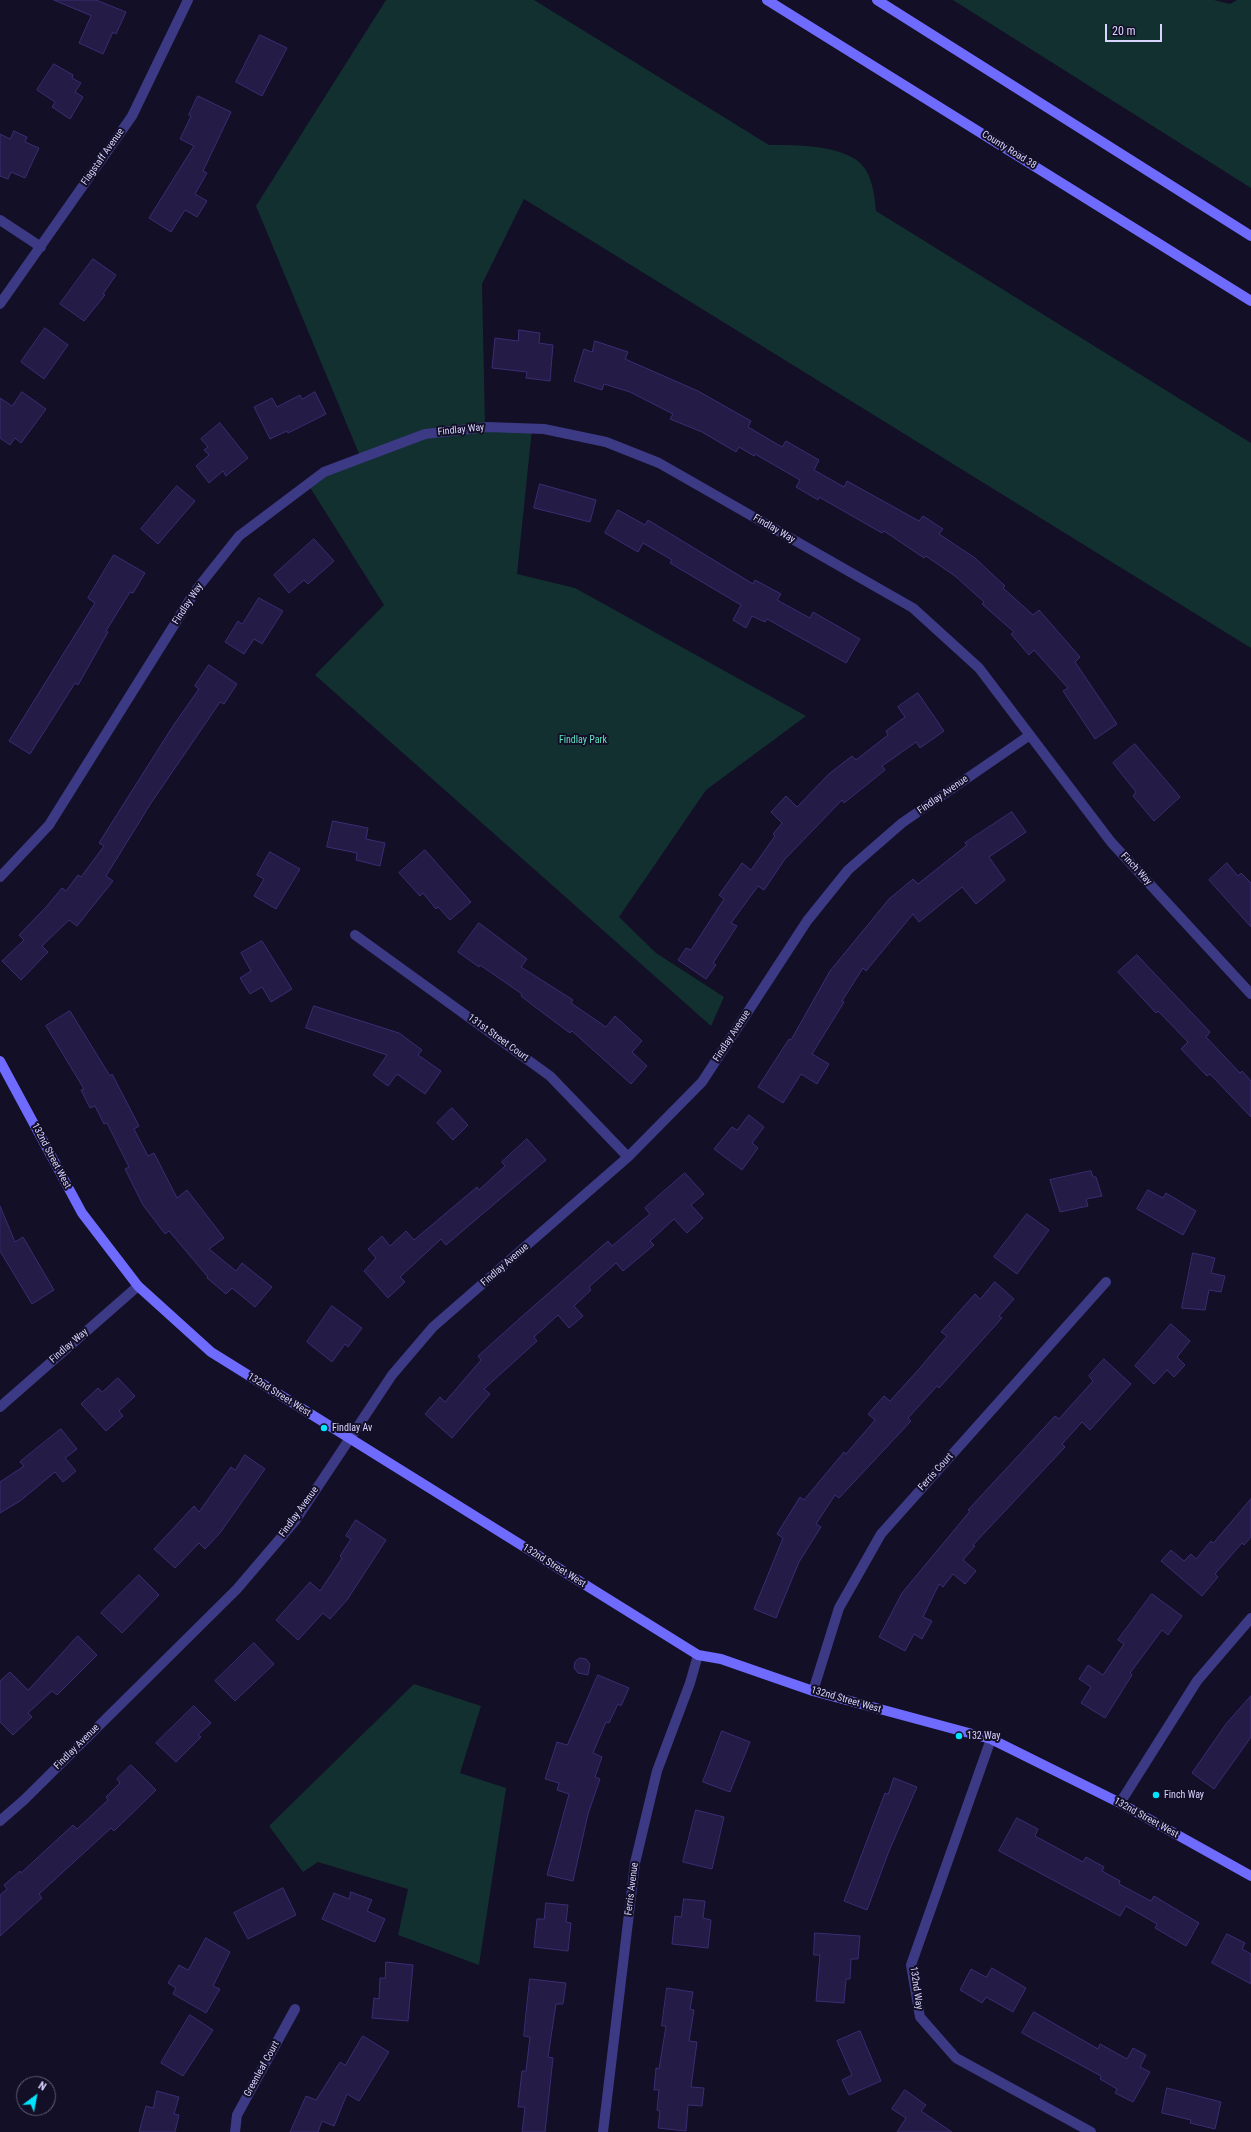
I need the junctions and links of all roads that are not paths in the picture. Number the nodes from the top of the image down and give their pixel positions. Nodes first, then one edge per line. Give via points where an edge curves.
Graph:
1 (188, 0) edge
2 (767, 0) edge
3 (876, 0) edge
4 (0, 220) edge
5 (1251, 236) edge
6 (41, 247) junction
7 (1251, 301) edge
8 (0, 304) edge
9 (1030, 735) junction
10 (0, 878) edge
11 (354, 935) dead end
12 (1251, 994) edge
13 (0, 1061) edge
14 (628, 1157) junction
15 (1106, 1282) dead end
16 (138, 1286) junction
17 (0, 1407) edge
18 (349, 1439) junction
19 (1251, 1618) edge
20 (698, 1655) junction
21 (813, 1691) junction
22 (991, 1739) junction
23 (1120, 1803) junction
24 (0, 1821) edge
25 (1251, 1876) edge
26 (295, 2009) dead end
27 (235, 2132) edge
28 (603, 2132) edge
29 (1091, 2132) edge

1 - 6 street, Flagstaff Avenue via 132,116
2 - 7 street, County Road 38
3 - 5 street
4 - 6 street
6 - 8 street, Flagstaff Avenue
9 - 10 street, Findlay Way via 979,668 913,608 659,463 606,442 544,429 487,427 425,434 324,472 239,536 196,590 49,825
9 - 12 street, Finch Way via 1111,842
9 - 14 street, Findlay Avenue via 902,823 848,870 807,921 702,1082
11 - 14 street, 131st Street Court via 550,1076
13 - 16 street, 132nd Street West via 82,1213
14 - 18 street, Findlay Avenue via 433,1327 392,1375
15 - 21 street, Ferris Court via 881,1534 839,1608
16 - 17 street, Findlay Way
16 - 18 street, 132nd Street West via 211,1352
18 - 20 street, 132nd Street West
18 - 24 street, Findlay Avenue via 295,1521 237,1589
19 - 23 street via 1197,1681
20 - 21 street, 132nd Street West via 721,1659
20 - 28 street, Ferris Avenue via 657,1771 634,1863
21 - 22 street, 132nd Street West
22 - 23 street, 132nd Street West
22 - 29 street, 132nd Way via 911,1964 920,2017 956,2058
23 - 25 street, 132nd Street West
26 - 27 street, Greenleaf Court via 237,2115

